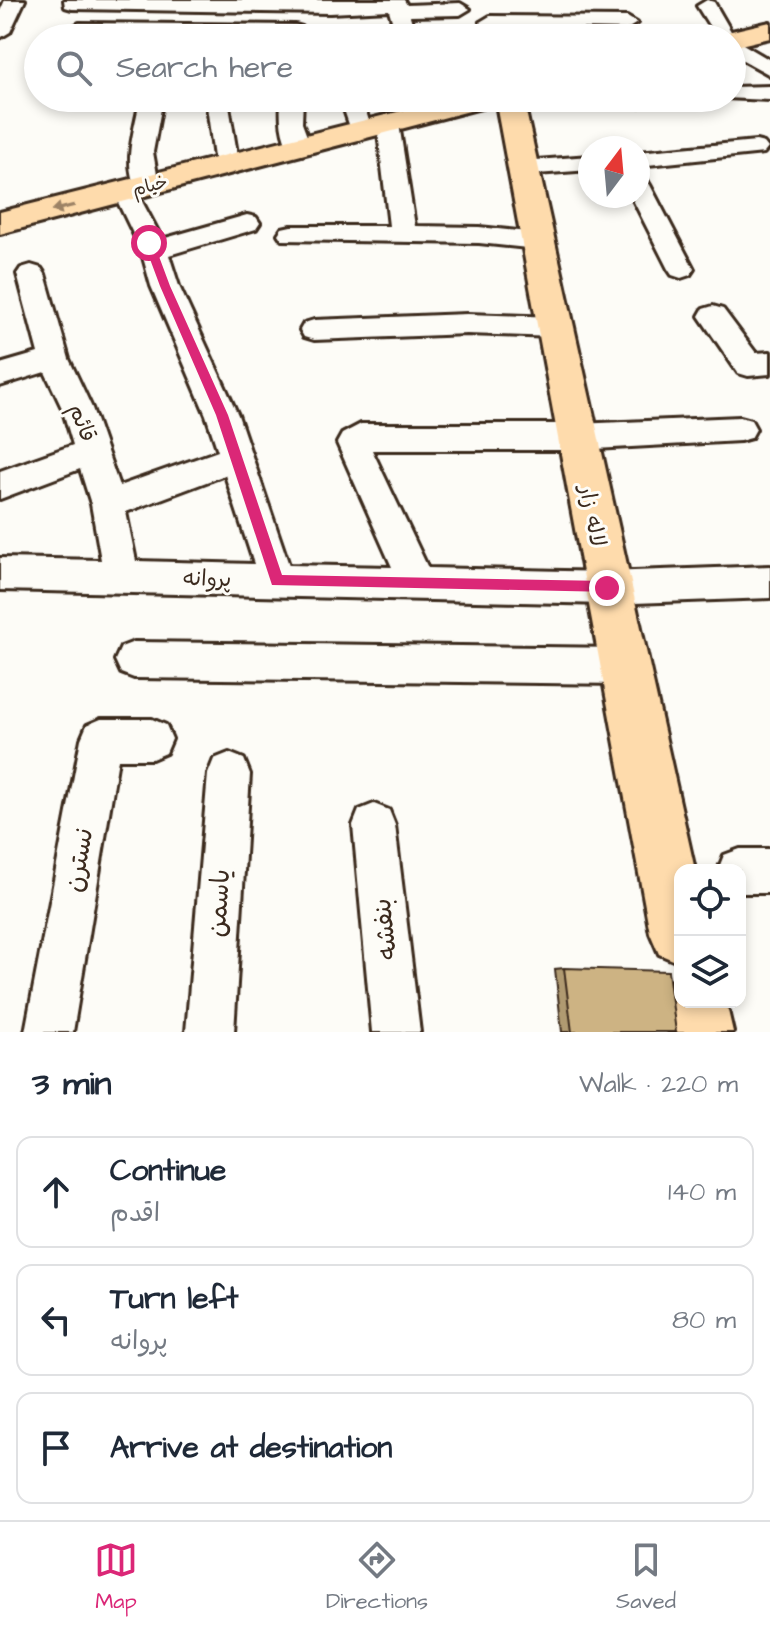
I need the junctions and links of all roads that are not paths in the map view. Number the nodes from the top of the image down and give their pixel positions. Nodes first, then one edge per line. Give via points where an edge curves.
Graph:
1 (15, 0) edge
2 (103, 2) edge
3 (72, 3) dead end
4 (186, 3) edge
5 (518, 3) dead end
6 (707, 6) dead end
7 (460, 9) dead end
8 (331, 10) edge
9 (400, 11) junction
10 (492, 21) edge
11 (627, 23) dead end
12 (403, 24) edge
13 (720, 24) edge
14 (770, 30) edge
15 (0, 32) edge
16 (746, 35) edge
17 (746, 54) edge
18 (770, 69) edge
19 (770, 93) edge
20 (746, 94) edge
21 (149, 112) edge
22 (219, 112) edge
23 (291, 112) edge
24 (362, 112) edge
25 (411, 112) edge
26 (512, 112) edge
27 (374, 127) junction
28 (299, 147) junction
29 (756, 148) dead end
30 (650, 158) edge
31 (578, 164) edge
32 (227, 165) junction
33 (523, 168) junction
34 (136, 189) junction
35 (650, 208) edge
36 (0, 223) edge
37 (247, 223) dead end
38 (291, 234) dead end
39 (403, 235) junction
40 (537, 241) junction
41 (154, 250) junction
42 (681, 269) dead end
43 (31, 274) dead end
44 (713, 316) dead end
45 (555, 327) junction
46 (314, 330) dead end
47 (54, 359) junction
48 (770, 363) edge
49 (0, 375) edge
50 (740, 429) dead end
51 (577, 437) junction
52 (92, 451) junction
53 (237, 457) junction
54 (0, 485) edge
55 (108, 504) junction
56 (0, 574) edge
57 (121, 576) junction
58 (277, 581) junction
59 (770, 582) edge
60 (417, 583) junction
61 (607, 588) junction
62 (134, 660) dead end
63 (623, 666) junction
64 (152, 739) dead end
65 (229, 774) dead end
66 (374, 825) dead end
67 (746, 871) edge
68 (770, 871) edge
69 (674, 872) edge
70 (696, 1008) edge
71 (49, 1032) edge
72 (210, 1032) edge
73 (396, 1032) edge
74 (701, 1032) edge

1 - 15 street
2 - 3 street
2 - 4 street
4 - 8 street
5 - 10 street
6 - 13 street
7 - 9 street
8 - 9 street via 397,4
9 - 12 street
10 - 11 street
14 - 16 main road
17 - 18 street
19 - 20 street
21 - 34 street
22 - 32 street
23 - 28 street
24 - 27 street
25 - 27 main road, خیام
26 - 33 main road, لاله زار
27 - 28 main road, خیام
27 - 39 street
28 - 32 main road, خیام
29 - 30 street
31 - 33 street
32 - 34 main road, خیام
33 - 40 main road, لاله زار
34 -> 36 main road, خیام
34 - 41 street
35 - 42 street
37 - 41 street
38 - 39 street
39 - 40 street
40 - 45 main road, لاله زار
41 - 53 street
43 - 47 street, قائم
44 - 48 street via 748,365
45 - 46 street via 467,324
45 - 51 main road, لاله زار
47 - 49 street
47 - 52 street, قائم
50 - 51 street
51 - 60 street via 355,439
51 - 61 main road, لاله زار
52 - 54 street
52 - 55 street, قائم
53 - 55 street
53 - 58 street
55 - 57 street, قائم
56 - 57 street, پروانه
57 - 58 street, پروانه
58 - 60 street, پروانه
59 - 61 street, پروانه
60 - 61 street, پروانه
61 - 63 main road, لاله زار
62 - 63 street
63 - 69 main road, لاله زار
64 - 71 street, نسترن via 101,739
65 - 72 street, یاسمن
66 - 73 street, بنفشه
67 - 68 street
70 - 74 main road

